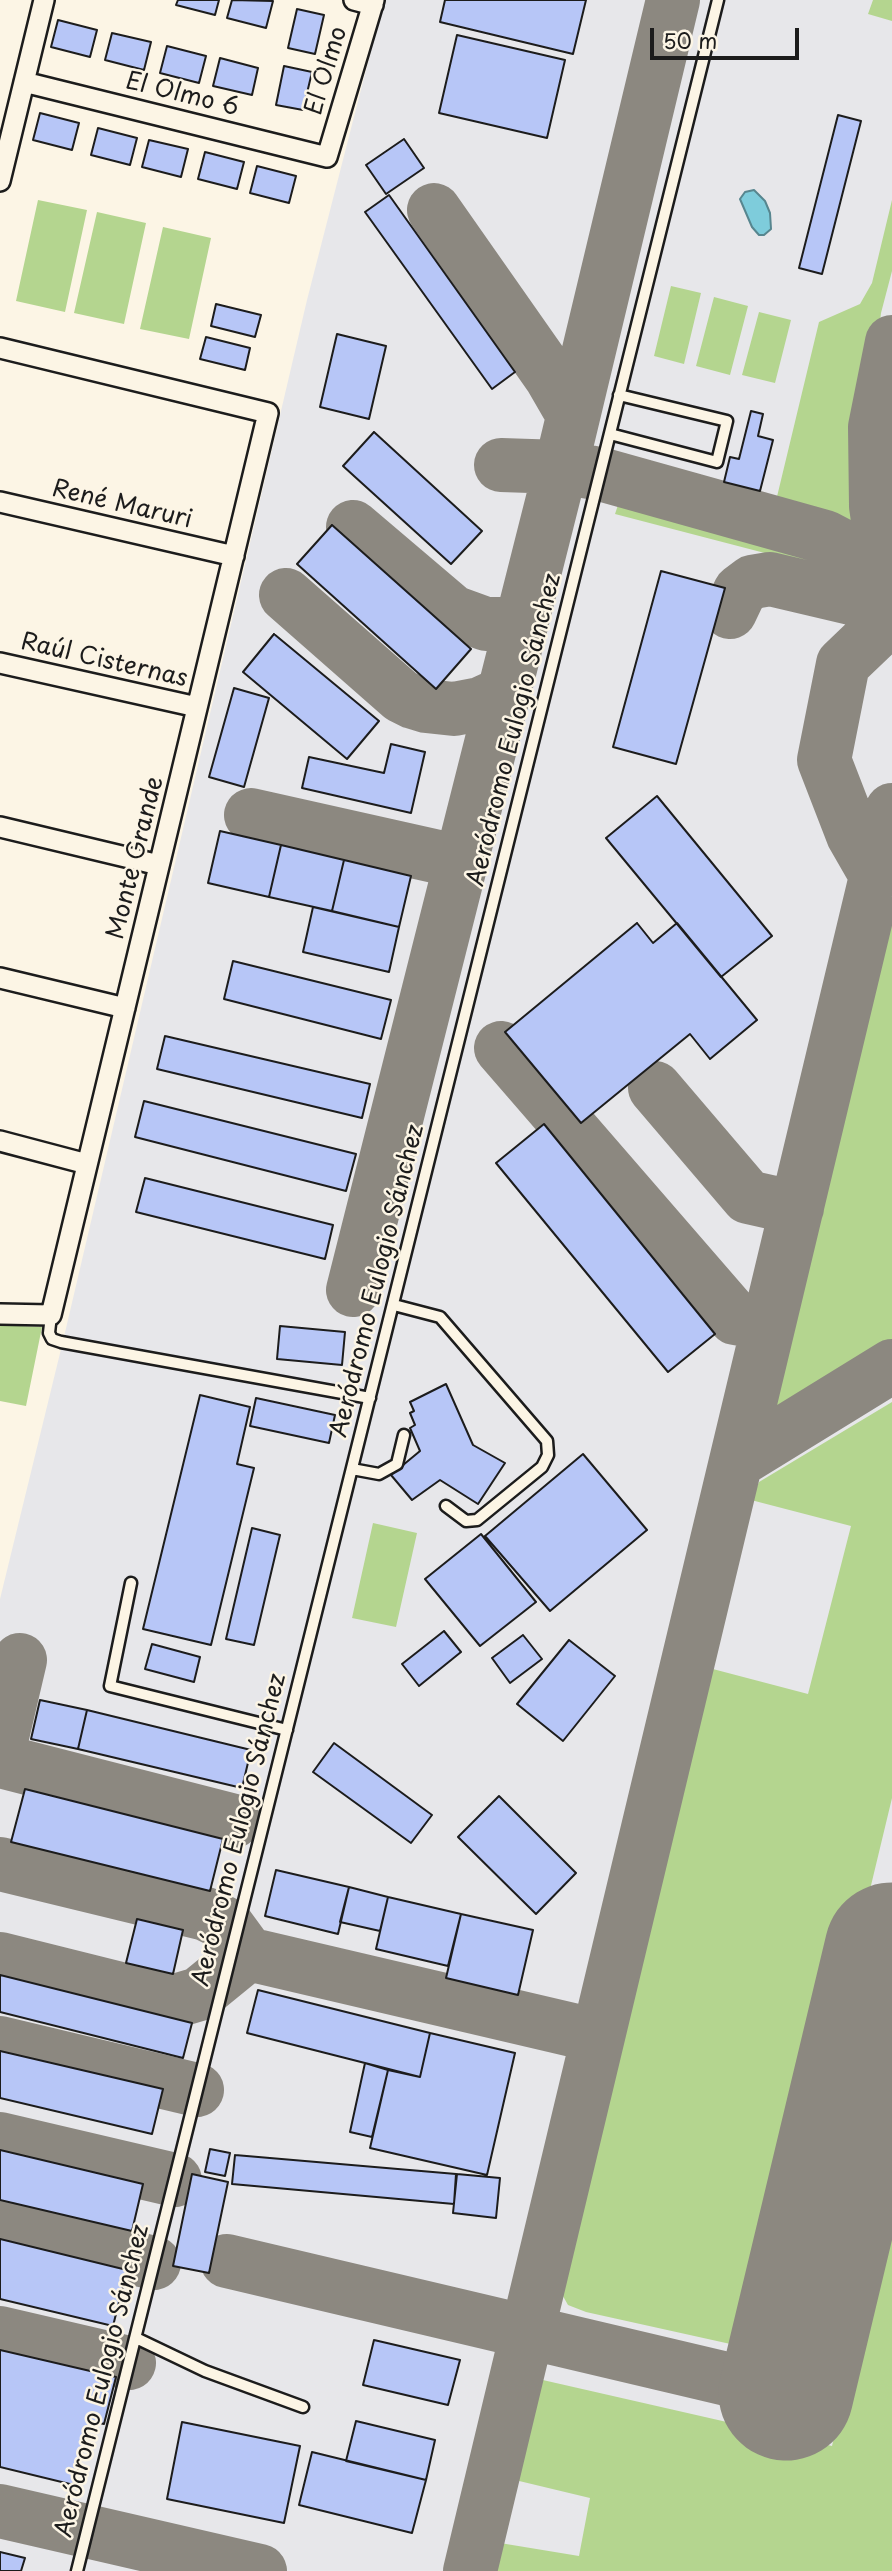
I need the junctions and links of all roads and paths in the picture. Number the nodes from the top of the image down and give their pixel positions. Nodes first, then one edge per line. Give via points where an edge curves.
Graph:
1 (44, 0) edge
2 (718, 0) edge
3 (367, 2) edge
4 (24, 82) junction
5 (4, 146) edge
6 (327, 157) joint
7 (0, 181) edge
8 (1, 351) edge
9 (620, 395) junction
10 (610, 434) junction
11 (0, 502) edge
12 (234, 556) junction
13 (0, 663) edge
14 (197, 707) junction
15 (0, 827) edge
16 (159, 865) junction
17 (0, 978) edge
18 (125, 1008) junction
19 (0, 1141) edge
20 (88, 1164) junction
21 (394, 1305) junction
22 (0, 1314) edge
23 (51, 1315) junction
24 (370, 1398) junction
25 (404, 1436) dead end
26 (352, 1469) junction
27 (446, 1506) dead end
28 (131, 1583) dead end
29 (287, 1730) junction
30 (136, 2338) junction
31 (303, 2407) dead end
32 (78, 2571) edge

1 - 4 street
2 - 9 lane, Aeródromo Eulogio Sánchez
3 - 6 street, El Olmo
4 - 5 street
4 - 6 street, El Olmo 6
5 - 7 street
8 - 12 street, Monte Grande via 268,413
9 - 10 lane, Aeródromo Eulogio Sánchez
9 - 10 lane via 727,421 717,462
10 - 21 lane, Aeródromo Eulogio Sánchez
11 - 12 street, René Maruri
12 - 14 street, Monte Grande
13 - 14 street, Raúl Cisternas
14 - 16 street, Monte Grande
15 - 16 street
16 - 18 street, Monte Grande
17 - 18 street
18 - 20 street, Monte Grande
19 - 20 street
20 - 23 street, Monte Grande
21 - 24 lane, Aeródromo Eulogio Sánchez
21 - 27 lane via 440,1317 547,1441 548,1455 542,1467 477,1520 466,1521
22 - 23 street
23 - 24 lane via 49,1333 61,1342
24 - 26 lane, Aeródromo Eulogio Sánchez
25 - 26 lane via 397,1464 379,1474
26 - 29 lane, Aeródromo Eulogio Sánchez
28 - 29 lane via 110,1686
29 - 30 lane, Aeródromo Eulogio Sánchez
30 - 31 lane via 205,2371
30 - 32 lane, Aeródromo Eulogio Sánchez

